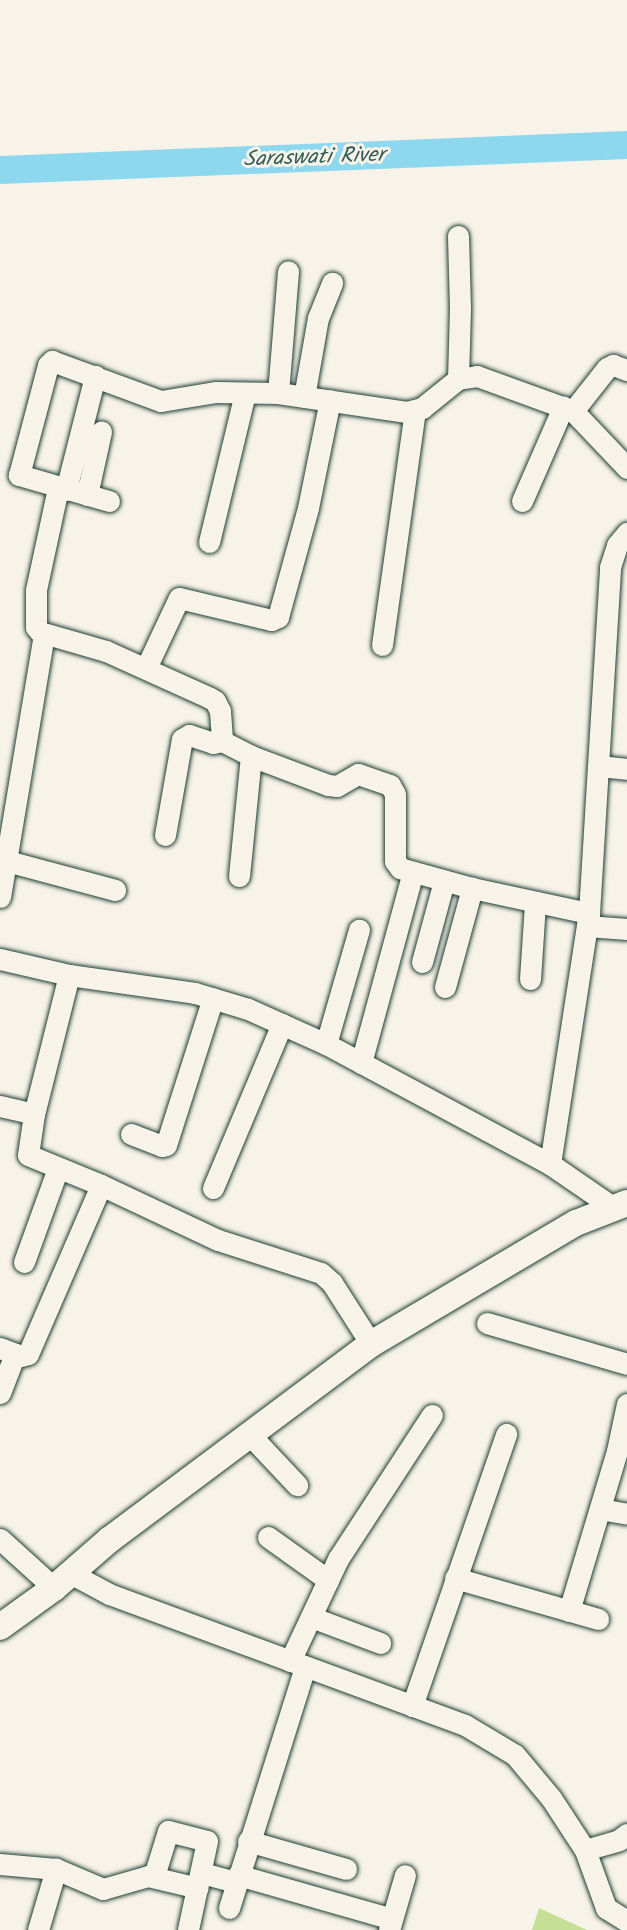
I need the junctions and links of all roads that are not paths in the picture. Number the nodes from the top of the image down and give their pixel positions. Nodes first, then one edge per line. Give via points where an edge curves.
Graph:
1 (458, 236) dead end
2 (288, 271) dead end
3 (332, 283) dead end
4 (627, 370) edge
5 (95, 376) junction
6 (458, 379) junction
7 (245, 393) junction
8 (278, 393) junction
9 (304, 397) junction
10 (330, 400) junction
11 (568, 409) junction
12 (415, 411) junction
13 (101, 432) dead end
14 (627, 468) edge
15 (62, 489) junction
16 (87, 495) junction
17 (109, 501) dead end
18 (522, 501) dead end
19 (627, 533) edge
20 (209, 542) dead end
21 (44, 635) junction
22 (382, 645) dead end
23 (146, 668) junction
24 (222, 741) junction
25 (251, 756) junction
26 (599, 766) junction
27 (627, 769) edge
28 (165, 835) dead end
29 (7, 861) junction
30 (413, 872) junction
31 (239, 876) dead end
32 (444, 881) junction
33 (472, 888) junction
34 (114, 890) dead end
35 (0, 897) edge
36 (535, 903) junction
37 (588, 920) junction
38 (627, 929) edge
39 (359, 930) dead end
40 (0, 959) edge
41 (422, 962) dead end
42 (69, 975) junction
43 (530, 979) dead end
44 (445, 987) dead end
45 (213, 998) junction
46 (282, 1024) junction
47 (326, 1044) junction
48 (361, 1063) junction
49 (0, 1106) edge
50 (34, 1114) junction
51 (131, 1134) dead end
52 (549, 1164) junction
53 (58, 1168) junction
54 (100, 1185) junction
55 (213, 1188) dead end
56 (621, 1205) edge
57 (24, 1262) dead end
58 (487, 1323) dead end
59 (371, 1344) junction
60 (8, 1351) edge
61 (627, 1364) edge
62 (0, 1393) edge
63 (626, 1411) edge
64 (432, 1416) dead end
65 (506, 1434) dead end
66 (250, 1435) junction
67 (297, 1485) dead end
68 (600, 1509) junction
69 (627, 1514) edge
70 (268, 1537) dead end
71 (0, 1539) edge
72 (455, 1578) junction
73 (62, 1580) junction
74 (328, 1580) junction
75 (569, 1611) junction
76 (311, 1617) junction
77 (598, 1619) dead end
78 (0, 1627) edge
79 (380, 1644) dead end
80 (298, 1664) junction
81 (412, 1706) junction
82 (627, 1834) edge
83 (248, 1841) junction
84 (585, 1850) junction
85 (0, 1864) edge
86 (56, 1869) junction
87 (346, 1869) dead end
88 (405, 1875) dead end
89 (154, 1876) junction
90 (237, 1879) junction
91 (200, 1880) junction
92 (229, 1908) dead end
93 (627, 1921) edge
94 (391, 1924) edge
95 (38, 1930) edge
96 (188, 1930) edge

1 - 6 street
2 - 8 street
3 - 9 street via 318,318
4 - 11 street via 613,365 607,368
5 - 7 street via 161,401 216,392
5 - 15 street
5 - 15 street via 56,362 48,365 19,475
6 - 11 street via 477,376
6 - 12 street
7 - 8 street
7 - 20 street
8 - 9 street
9 - 10 street
10 - 12 street
10 - 23 street via 308,507 278,617 271,620 179,598
11 - 14 street
11 - 18 street
12 - 22 street
13 - 16 street
15 - 16 street
15 - 21 street via 35,598 36,627
16 - 17 street
19 - 26 street via 617,545 610,567
21 - 23 street via 93,646
21 - 29 street
23 - 24 street via 215,701 220,711
24 - 25 street
24 - 28 street via 213,743 189,735 182,739
25 - 30 street via 328,785 338,786 358,774 390,785 395,794 395,861 400,868
25 - 31 street
26 - 27 street
26 - 37 street
29 - 34 street
29 - 35 street
30 - 32 street
30 - 48 street
32 - 33 street
32 - 41 street
33 - 36 street
33 - 44 street
36 - 37 street
36 - 43 street
37 - 38 street
37 - 52 street
39 - 47 street
40 - 42 street
42 - 45 street
42 - 50 street
45 - 46 street
45 - 51 street via 166,1145
46 - 47 street
46 - 55 street
47 - 48 street
48 - 52 street
49 - 50 street
50 - 53 street via 27,1154
52 - 56 street
53 - 54 street
53 - 57 street
54 - 59 street via 218,1240 321,1273 332,1283
54 - 60 street via 28,1354
56 - 59 main road via 576,1223
58 - 61 street
59 - 66 main road
60 - 62 street
63 - 68 street
64 - 74 street
65 - 72 street
66 - 67 street
66 - 73 main road
68 - 69 street
68 - 75 street
70 - 74 street
71 - 73 street
72 - 75 street
72 - 81 street
73 - 78 main road
73 - 80 street
74 - 76 street
75 - 77 street
76 - 79 street
76 - 80 street
80 - 81 street
80 - 83 street
81 - 84 street via 465,1725 515,1755 551,1798
82 - 84 street
83 - 87 street
83 - 90 street
84 - 93 street via 606,1908
85 - 86 street
86 - 89 street via 103,1889
86 - 95 street
88 - 94 street
89 - 91 street
89 - 91 street via 170,1831 207,1841
90 - 91 street
90 - 92 street
90 - 94 street
91 - 96 street

